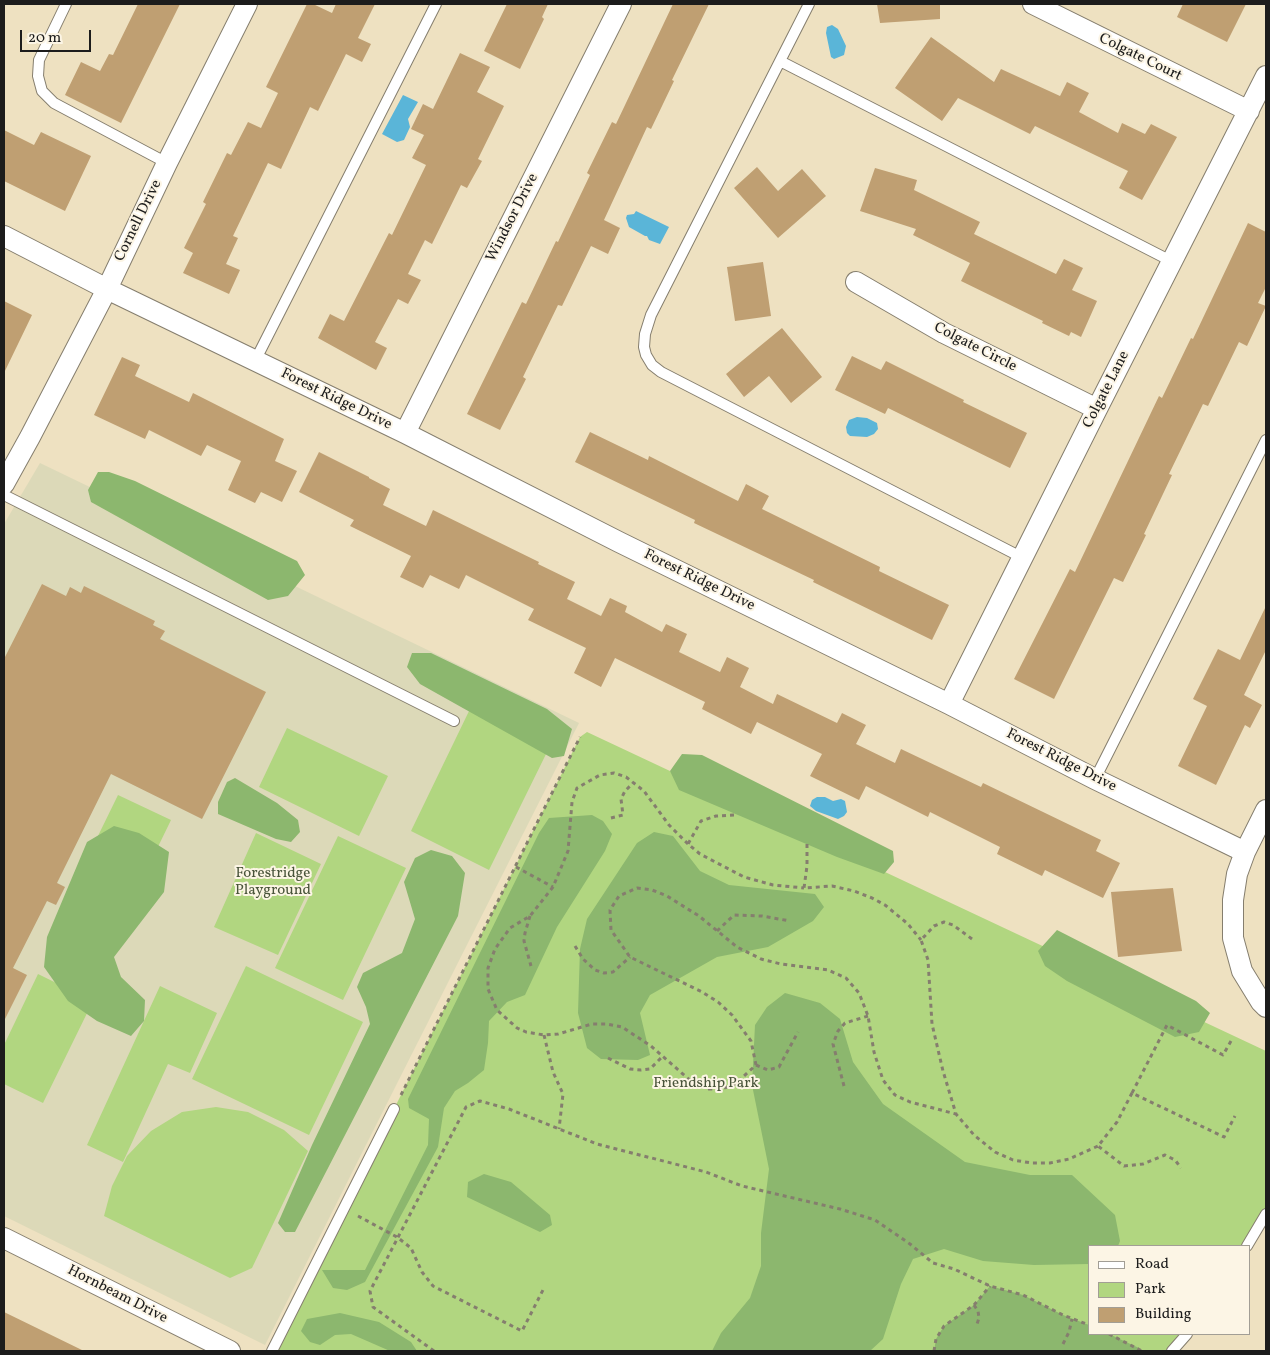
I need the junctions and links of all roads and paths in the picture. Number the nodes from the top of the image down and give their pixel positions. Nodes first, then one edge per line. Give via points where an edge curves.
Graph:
1 (66, 4) edge
2 (247, 4) edge
3 (436, 4) edge
4 (621, 4) edge
5 (809, 4) edge
6 (1033, 4) edge
7 (780, 61) junction
8 (1266, 76) edge
9 (1249, 111) junction
10 (167, 164) junction
11 (4, 236) edge
12 (1173, 262) junction
13 (856, 282) dead end
14 (107, 288) junction
15 (255, 361) junction
16 (1097, 409) junction
17 (405, 434) junction
18 (1266, 440) edge
19 (4, 484) edge
20 (4, 495) edge
21 (1023, 558) junction
22 (949, 704) junction
23 (454, 721) dead end
24 (580, 737) dead end
25 (1095, 779) junction
26 (634, 782) junction
27 (1266, 810) edge
28 (734, 814) dead end
29 (611, 818) dead end
30 (688, 844) junction
31 (806, 844) dead end
32 (1245, 852) junction
33 (516, 867) junction
34 (553, 887) junction
35 (804, 888) junction
36 (530, 916) junction
37 (790, 921) dead end
38 (717, 931) junction
39 (972, 939) dead end
40 (921, 940) junction
41 (575, 946) dead end
42 (630, 957) junction
43 (531, 966) dead end
44 (1266, 1008) edge
45 (868, 1016) junction
46 (798, 1032) dead end
47 (544, 1035) junction
48 (1231, 1041) dead end
49 (663, 1056) junction
50 (608, 1058) dead end
51 (756, 1065) junction
52 (844, 1086) dead end
53 (1132, 1093) junction
54 (394, 1109) joint
55 (956, 1114) junction
56 (1235, 1116) dead end
57 (559, 1129) junction
58 (1098, 1146) junction
59 (1181, 1168) dead end
60 (344, 1209) junction
61 (1266, 1214) edge
62 (398, 1237) junction
63 (4, 1238) edge
64 (1248, 1245) edge
65 (990, 1286) junction
66 (544, 1288) dead end
67 (974, 1305) junction
68 (1072, 1319) junction
69 (977, 1324) dead end
70 (1088, 1326) edge
71 (1111, 1335) edge
72 (1186, 1335) edge
73 (1063, 1344) dead end
74 (230, 1351) edge
75 (272, 1351) edge
76 (434, 1351) edge
77 (934, 1351) edge
78 (1142, 1351) edge
79 (1172, 1351) edge

1 - 10 lane via 39,60 38,76 42,91 54,103
2 - 10 street, Cornell Drive
3 - 15 lane
4 - 17 street, Windsor Drive
5 - 7 lane
6 - 9 street, Colgate Court
7 - 12 lane
7 - 21 lane via 651,315 645,334 646,355 662,372
8 - 9 street, Colgate Lane
9 - 12 street, Colgate Lane
10 - 14 street, Cornell Drive
11 - 14 street, Forest Ridge Drive
12 - 16 street, Colgate Lane
13 - 16 street, Colgate Circle via 944,332
14 - 15 street, Forest Ridge Drive
14 - 19 street, Cornell Drive
15 - 17 street, Forest Ridge Drive
16 - 21 street, Colgate Lane
17 - 22 street, Forest Ridge Drive
18 - 25 lane
20 - 23 lane
21 - 22 street, Colgate Lane
22 - 25 street, Forest Ridge Drive
24 - 33 path
25 - 32 street, Forest Ridge Drive
26 - 29 path via 622,800 623,815
26 - 30 path via 644,790 669,826
26 - 34 path via 614,773 600,775 578,788 572,802 568,851
27 - 32 street
28 - 30 path via 701,821
30 - 35 path via 700,854 744,877 773,885
31 - 35 path
32 - 44 street via 1233,900 1233,938 1242,972
33 - 34 path
33 - 54 path
34 - 36 path
35 - 40 path via 832,886 872,898 908,924
36 - 43 path via 524,941
36 - 47 path via 510,928 495,949 488,968 488,989 497,1010 509,1022 526,1032
37 - 38 path via 734,915
38 - 42 path via 667,896 637,888 619,896 610,910 611,930
38 - 45 path via 737,947 761,959 828,970 846,978 859,992
39 - 40 path via 944,922 934,926
40 - 55 path via 928,960 932,1024
41 - 42 path via 583,959 604,973 613,972
42 - 51 path via 702,992 732,1014 751,1041
45 - 52 path via 845,1023 832,1044
45 - 55 path via 883,1080 895,1095
46 - 51 path via 779,1067 768,1070
47 - 49 path via 592,1024 607,1024 622,1027
47 - 57 path via 553,1072 563,1094
48 - 53 path via 1223,1055 1168,1024
49 - 50 path via 650,1069 641,1070 630,1069
49 - 51 path via 692,1082 709,1089 734,1085
53 - 56 path via 1224,1138
53 - 58 path via 1118,1122
54 - 60 lane
55 - 58 path via 995,1152 1013,1160 1050,1163 1069,1159
57 - 62 path via 480,1101 466,1107
57 - 65 path via 597,1144 706,1172 742,1186 874,1220 933,1263
58 - 59 path via 1124,1166 1144,1164 1165,1155
60 - 62 path
60 - 75 lane
61 - 64 lane
62 - 66 path via 411,1248 422,1272 433,1286 522,1331
62 - 76 path via 370,1291 373,1307
63 - 74 street, Hornbeam Drive
65 - 67 path
65 - 68 path via 1024,1295
67 - 69 path via 978,1311
67 - 77 path via 944,1326 936,1339
68 - 70 path
68 - 73 path
71 - 78 path
72 - 79 lane

